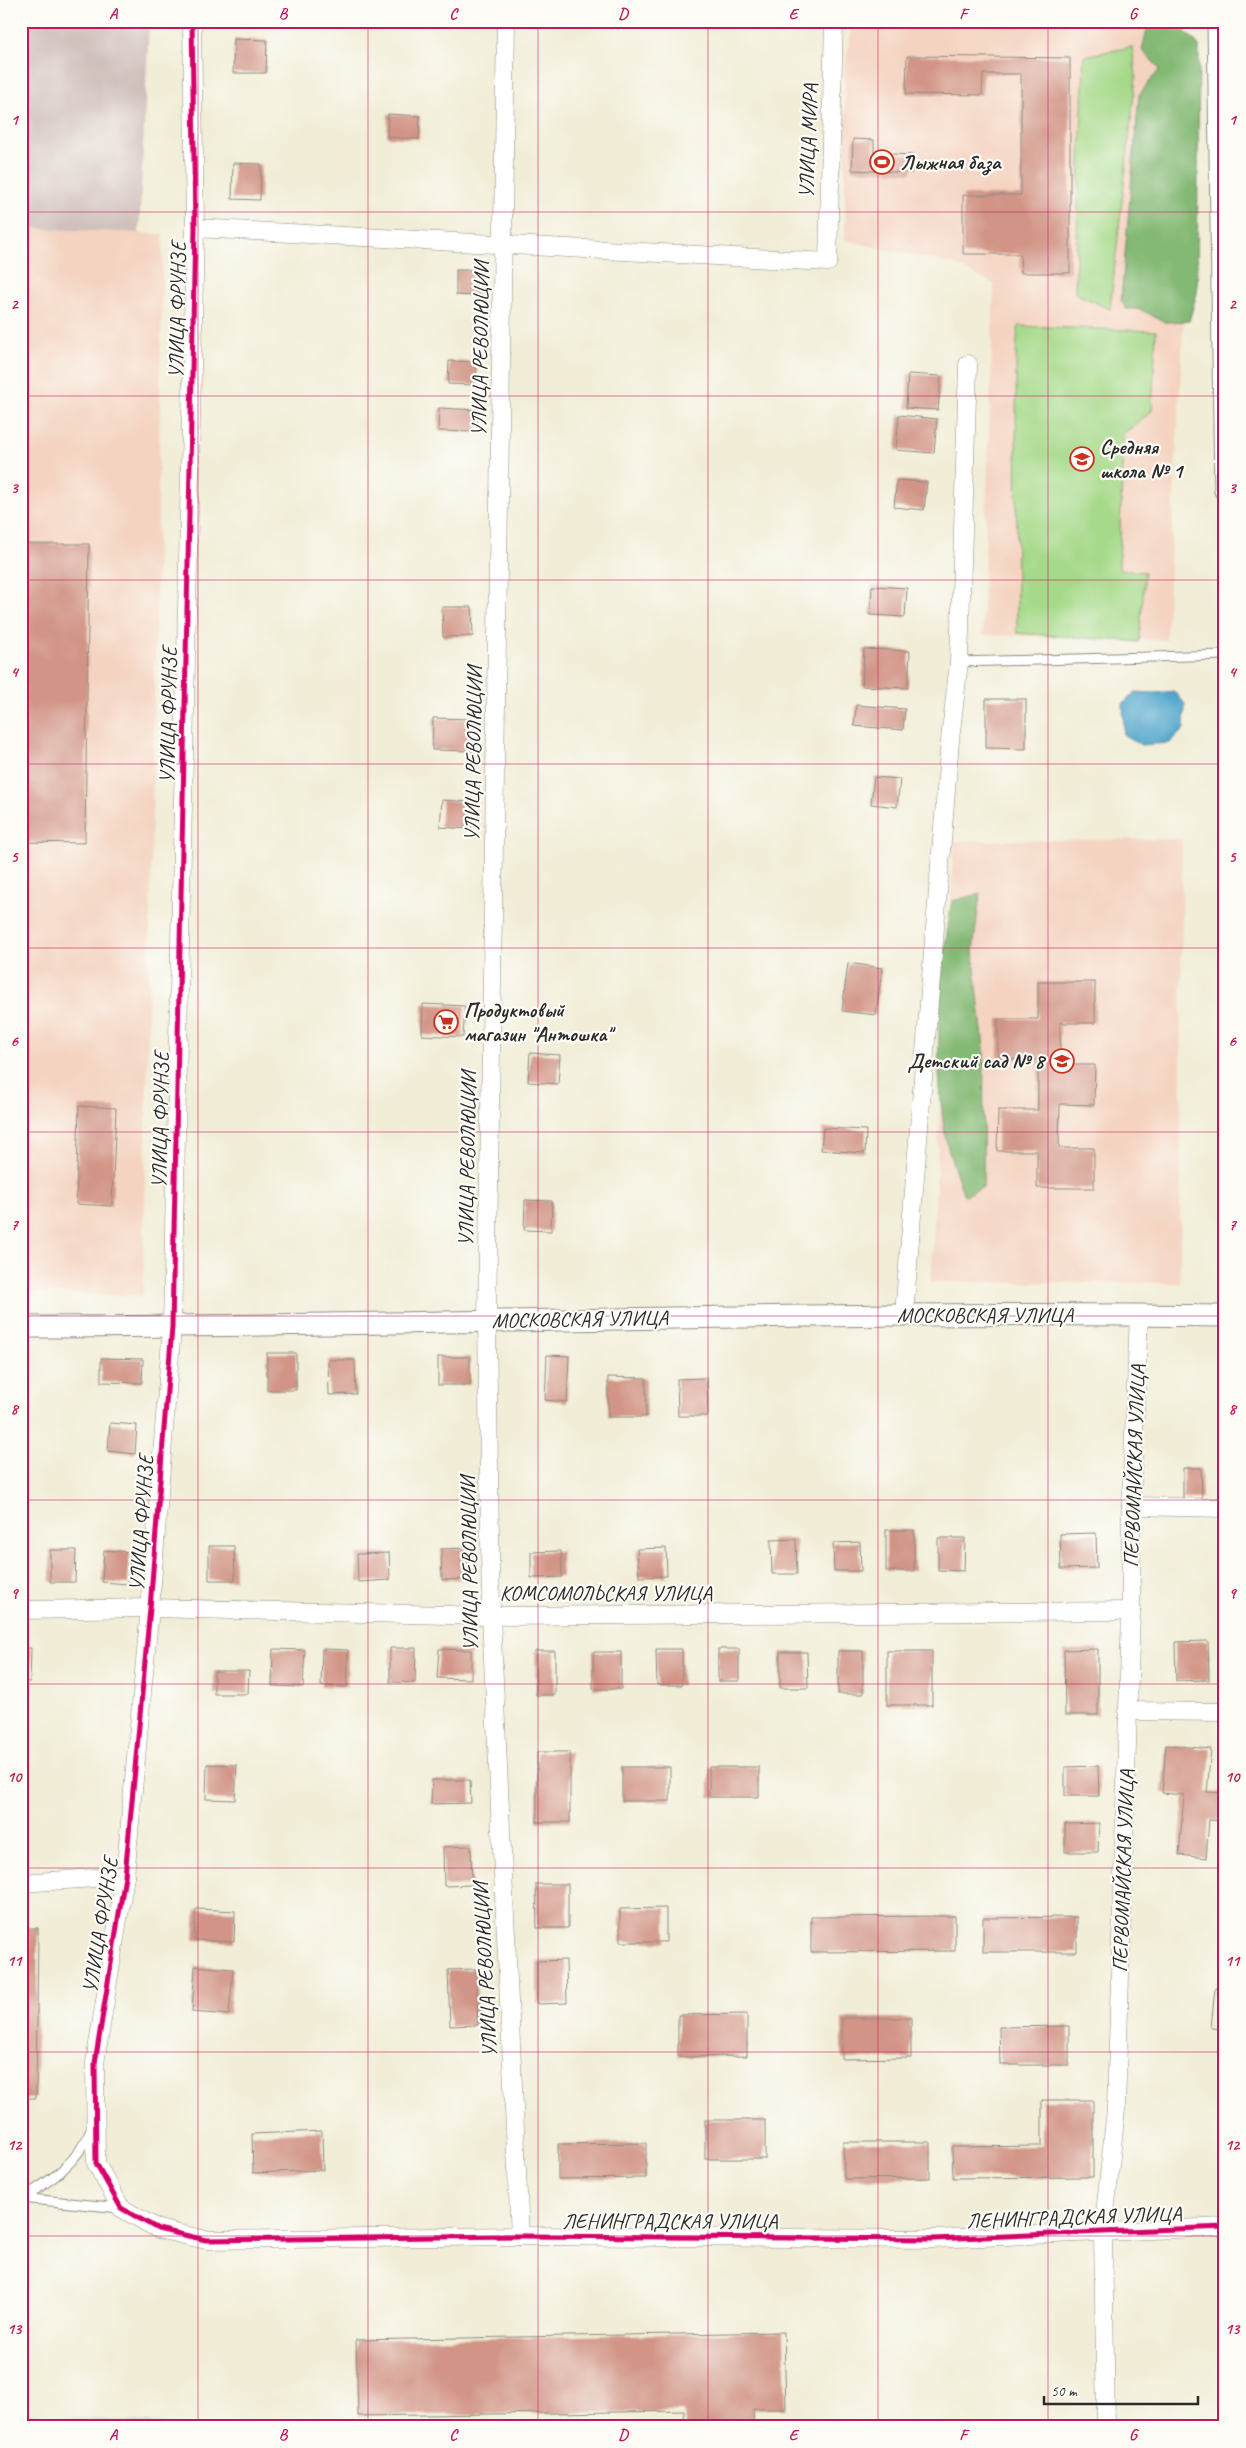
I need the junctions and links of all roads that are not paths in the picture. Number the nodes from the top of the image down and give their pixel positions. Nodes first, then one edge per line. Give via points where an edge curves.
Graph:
1 (192, 21) edge
2 (506, 21) edge
3 (834, 21) edge
4 (1218, 21) edge
5 (195, 228) junction
6 (504, 245) junction
7 (1224, 271) edge
8 (968, 364) dead end
9 (1225, 490) edge
10 (1225, 655) edge
11 (959, 662) junction
12 (1139, 1314) junction
13 (904, 1315) junction
14 (1225, 1316) edge
15 (487, 1320) junction
16 (21, 1326) edge
17 (172, 1327) junction
18 (1131, 1506) junction
19 (1225, 1508) edge
20 (150, 1608) junction
21 (21, 1610) edge
22 (1131, 1610) junction
23 (491, 1616) junction
24 (1127, 1711) junction
25 (1225, 1712) edge
26 (126, 1876) junction
27 (21, 1883) edge
28 (95, 2121) junction
29 (22, 2198) edge
30 (121, 2208) junction
31 (1225, 2227) edge
32 (1103, 2233) junction
33 (520, 2236) junction
34 (1106, 2427) edge

1 - 5 street, УЛИЦА ФРУНЗЕ
2 - 6 street, УЛИЦА РЕВОЛЮЦИИ
3 - 6 street, УЛИЦА МИРА via 828,262
4 - 7 street
5 - 6 street
5 - 17 street, УЛИЦА ФРУНЗЕ
6 - 15 street, УЛИЦА РЕВОЛЮЦИИ
7 - 9 street
8 - 11 street
10 - 11 lane
11 - 13 street via 948,759
12 - 13 street, МОСКОВСКАЯ УЛИЦА
12 - 14 street, МОСКОВСКАЯ УЛИЦА
12 - 18 street, ПЕРВОМАЙСКАЯ УЛИЦА
13 - 15 street, МОСКОВСКАЯ УЛИЦА
15 - 17 street, МОСКОВСКАЯ УЛИЦА
15 - 23 street, УЛИЦА РЕВОЛЮЦИИ
16 - 17 street, МОСКОВСКАЯ УЛИЦА
17 - 20 street, УЛИЦА ФРУНЗЕ
18 - 19 street
18 - 22 street, ПЕРВОМАЙСКАЯ УЛИЦА
20 - 21 street, КОМСОМОЛЬСКАЯ УЛИЦА
20 - 23 street, КОМСОМОЛЬСКАЯ УЛИЦА
20 - 26 street, УЛИЦА ФРУНЗЕ
22 - 23 street, КОМСОМОЛЬСКАЯ УЛИЦА
22 - 24 street, ПЕРВОМАЙСКАЯ УЛИЦА
23 - 33 street, УЛИЦА РЕВОЛЮЦИИ
24 - 25 street
24 - 32 street, ПЕРВОМАЙСКАЯ УЛИЦА via 1116,2109
26 - 27 street
26 - 28 street, УЛИЦА ФРУНЗЕ via 95,2063
28 - 29 lane via 87,2141 64,2170
28 - 30 street, УЛИЦА ФРУНЗЕ via 96,2163
29 - 30 lane
30 - 33 street, ЛЕНИНГРАДСКАЯ УЛИЦА via 158,2229 206,2240
31 - 32 street, ЛЕНИНГРАДСКАЯ УЛИЦА
32 - 33 street, ЛЕНИНГРАДСКАЯ УЛИЦА via 933,2239
32 - 34 street, ПЕРВОМАЙСКАЯ УЛИЦА

